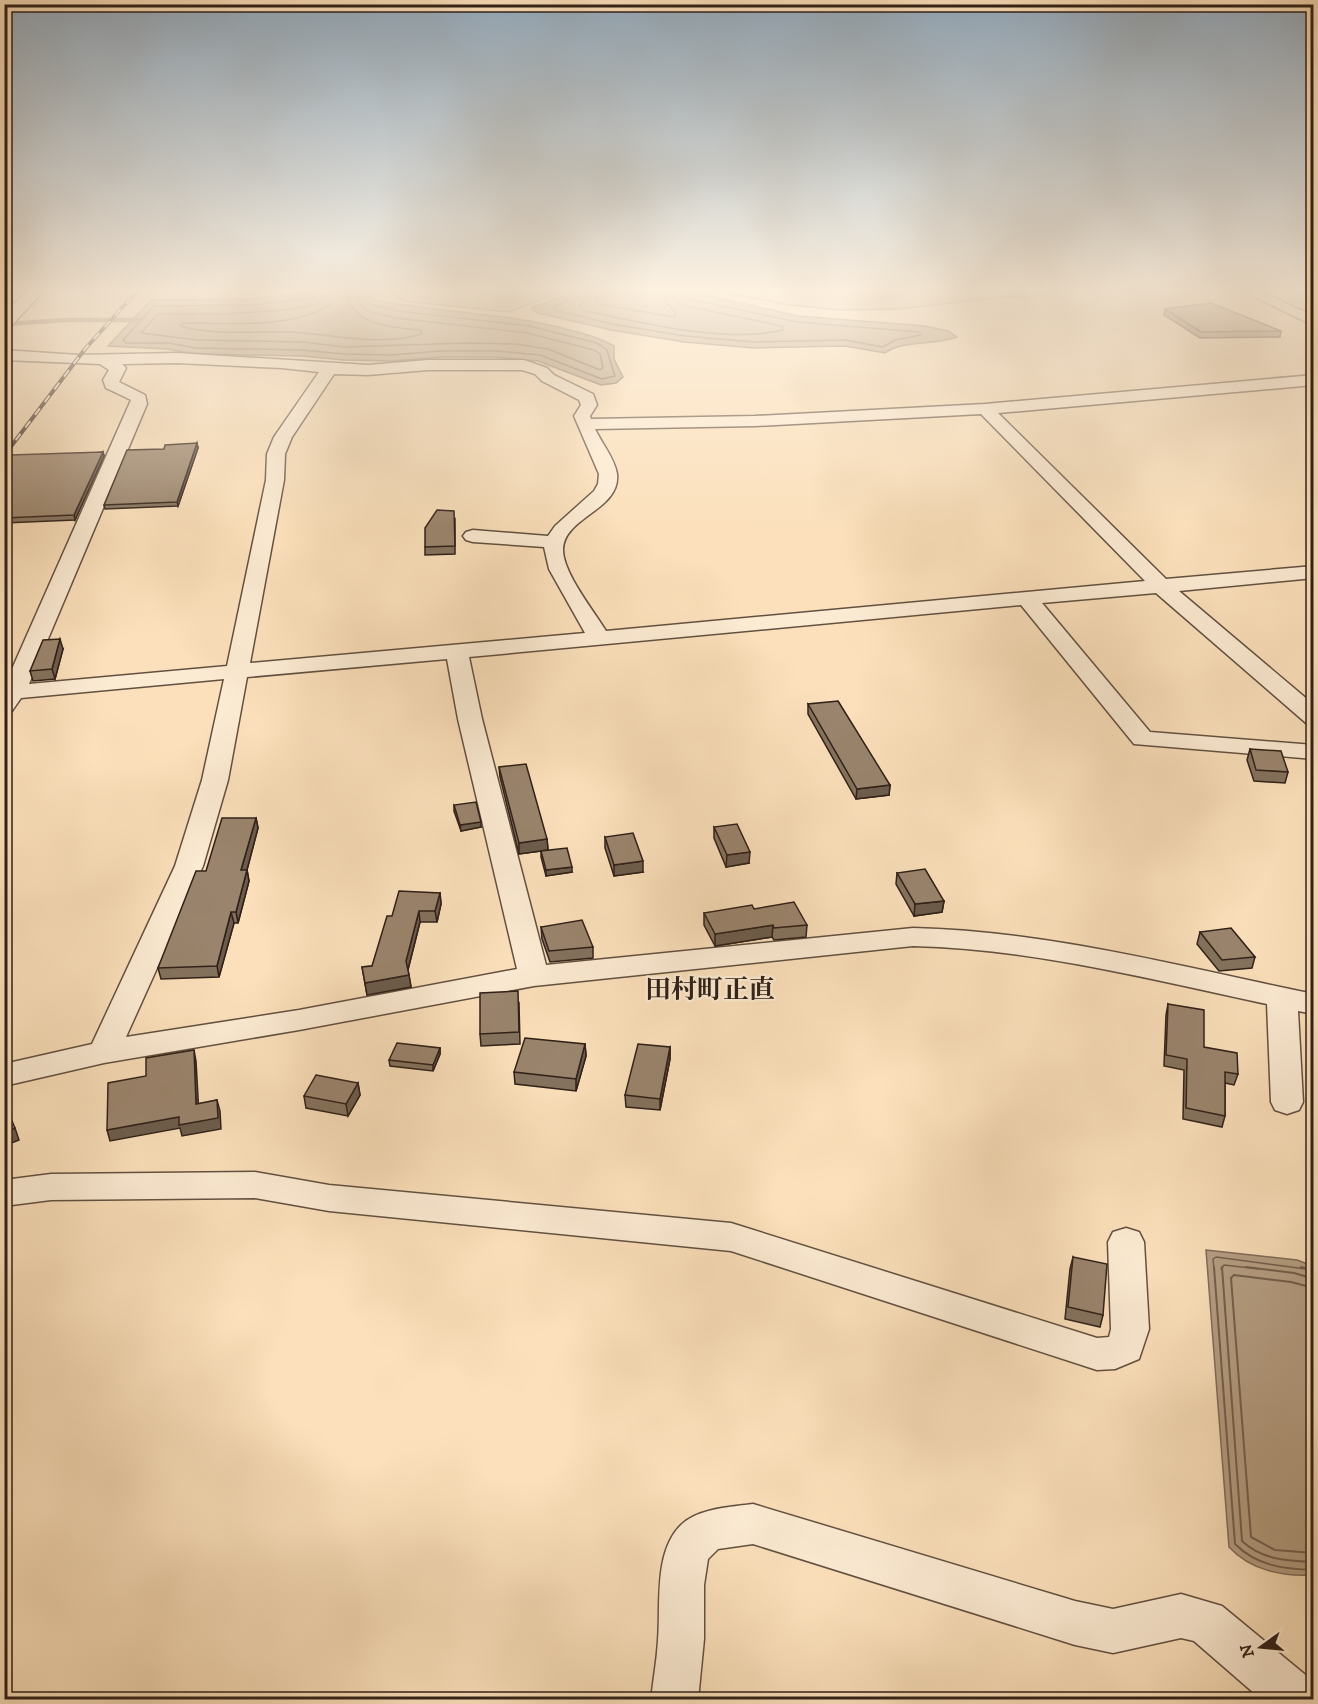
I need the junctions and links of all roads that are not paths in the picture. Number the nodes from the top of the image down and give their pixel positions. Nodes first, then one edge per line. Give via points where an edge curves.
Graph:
1 (329, 369) edge
2 (117, 370) edge
3 (349, 370) edge
4 (378, 370) edge
5 (540, 370) edge
6 (1314, 381) edge
7 (985, 409) junction
8 (584, 424) junction
9 (473, 536) dead end
10 (555, 542) junction
11 (1314, 572) edge
12 (1161, 586) junction
13 (1026, 598) junction
14 (598, 636) junction
15 (457, 651) junction
16 (235, 671) junction
17 (9, 699) edge
18 (1314, 718) edge
19 (1314, 752) edge
20 (534, 976) junction
21 (1282, 997) junction
22 (1314, 1004) edge
23 (104, 1052) junction
24 (4, 1075) edge
25 (1287, 1102) dead end
26 (4, 1193) edge
27 (1126, 1242) dead end
28 (674, 1700) edge
29 (1299, 1700) edge

1 - 16 street via 283,437 276,454 275,480
2 - 17 street via 112,385 139,398 139,404
3 - 4 street
5 - 8 street via 587,398
6 - 7 street
7 - 8 street via 755,421
7 - 12 street
8 - 10 street via 608,474 606,488
9 - 10 street
10 - 14 street via 553,551 561,570
11 - 12 street
12 - 13 street
12 - 18 street
13 - 14 street
13 - 19 street via 1143,739
14 - 15 street
15 - 16 street
15 - 20 street via 470,719
16 - 17 street
16 - 23 street via 215,780 189,867
20 - 21 street via 934,936 1035,946
20 - 23 street
21 - 22 street
21 - 25 street
23 - 24 street
26 - 27 street via 51,1187 255,1185 329,1198 731,1237 1097,1354 1114,1353 1125,1347 1130,1322
28 - 29 street via 681,1640 682,1577 689,1551 699,1537 715,1530 753,1524 1074,1623 1113,1631 1181,1616 1206,1622

